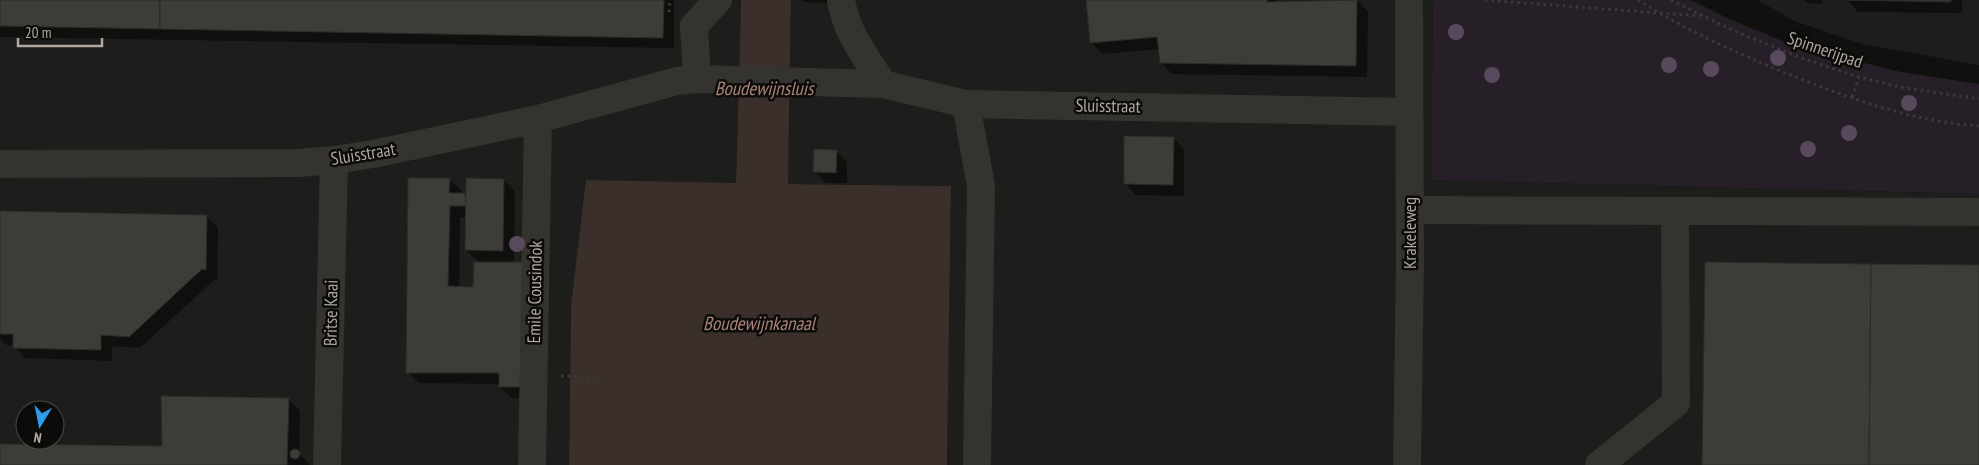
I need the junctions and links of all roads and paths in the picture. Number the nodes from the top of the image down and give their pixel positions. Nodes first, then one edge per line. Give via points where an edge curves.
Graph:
1 (718, 0) edge
2 (841, 0) edge
3 (1409, 0) edge
4 (1485, 0) edge
5 (1638, 0) edge
6 (1671, 0) edge
7 (1659, 13) junction
8 (1703, 17) junction
9 (1859, 77) junction
10 (707, 79) junction
11 (883, 84) junction
12 (1852, 97) junction
13 (1979, 99) edge
14 (966, 104) junction
15 (1409, 112) junction
16 (538, 119) junction
17 (1979, 126) edge
18 (334, 160) junction
19 (0, 164) edge
20 (1410, 210) junction
21 (1676, 211) junction
22 (1979, 212) edge
23 (534, 375) junction
24 (600, 377) dead end
25 (327, 465) edge
26 (532, 465) edge
27 (976, 465) edge
28 (1407, 465) edge
29 (1599, 465) edge

1 - 10 street via 694,26
2 - 11 street via 857,44
3 - 15 street, Krakeleweg
4 - 7 path
5 - 7 path
6 - 8 path, Spinnerijpad
7 - 8 path
7 - 12 path via 1756,62
8 - 9 path, Spinnerijpad via 1804,59
9 - 12 path
9 - 13 path, Spinnerijpad
10 - 11 street, Sluisstraat
10 - 16 street, Sluisstraat via 677,81
11 - 14 street, Sluisstraat
12 - 17 path via 1886,110 1928,120
14 - 15 street, Sluisstraat
14 - 27 street via 981,186
15 - 20 street, Krakeleweg
16 - 18 street, Sluisstraat
16 - 23 street, Emile Cousindok
18 - 19 street, Sluisstraat via 299,163
18 - 25 street, Britse Kaai
20 - 21 street
20 - 28 street, Krakeleweg
21 - 22 street
21 - 29 street via 1676,404
23 - 24 path
23 - 26 street, Emile Cousindok

